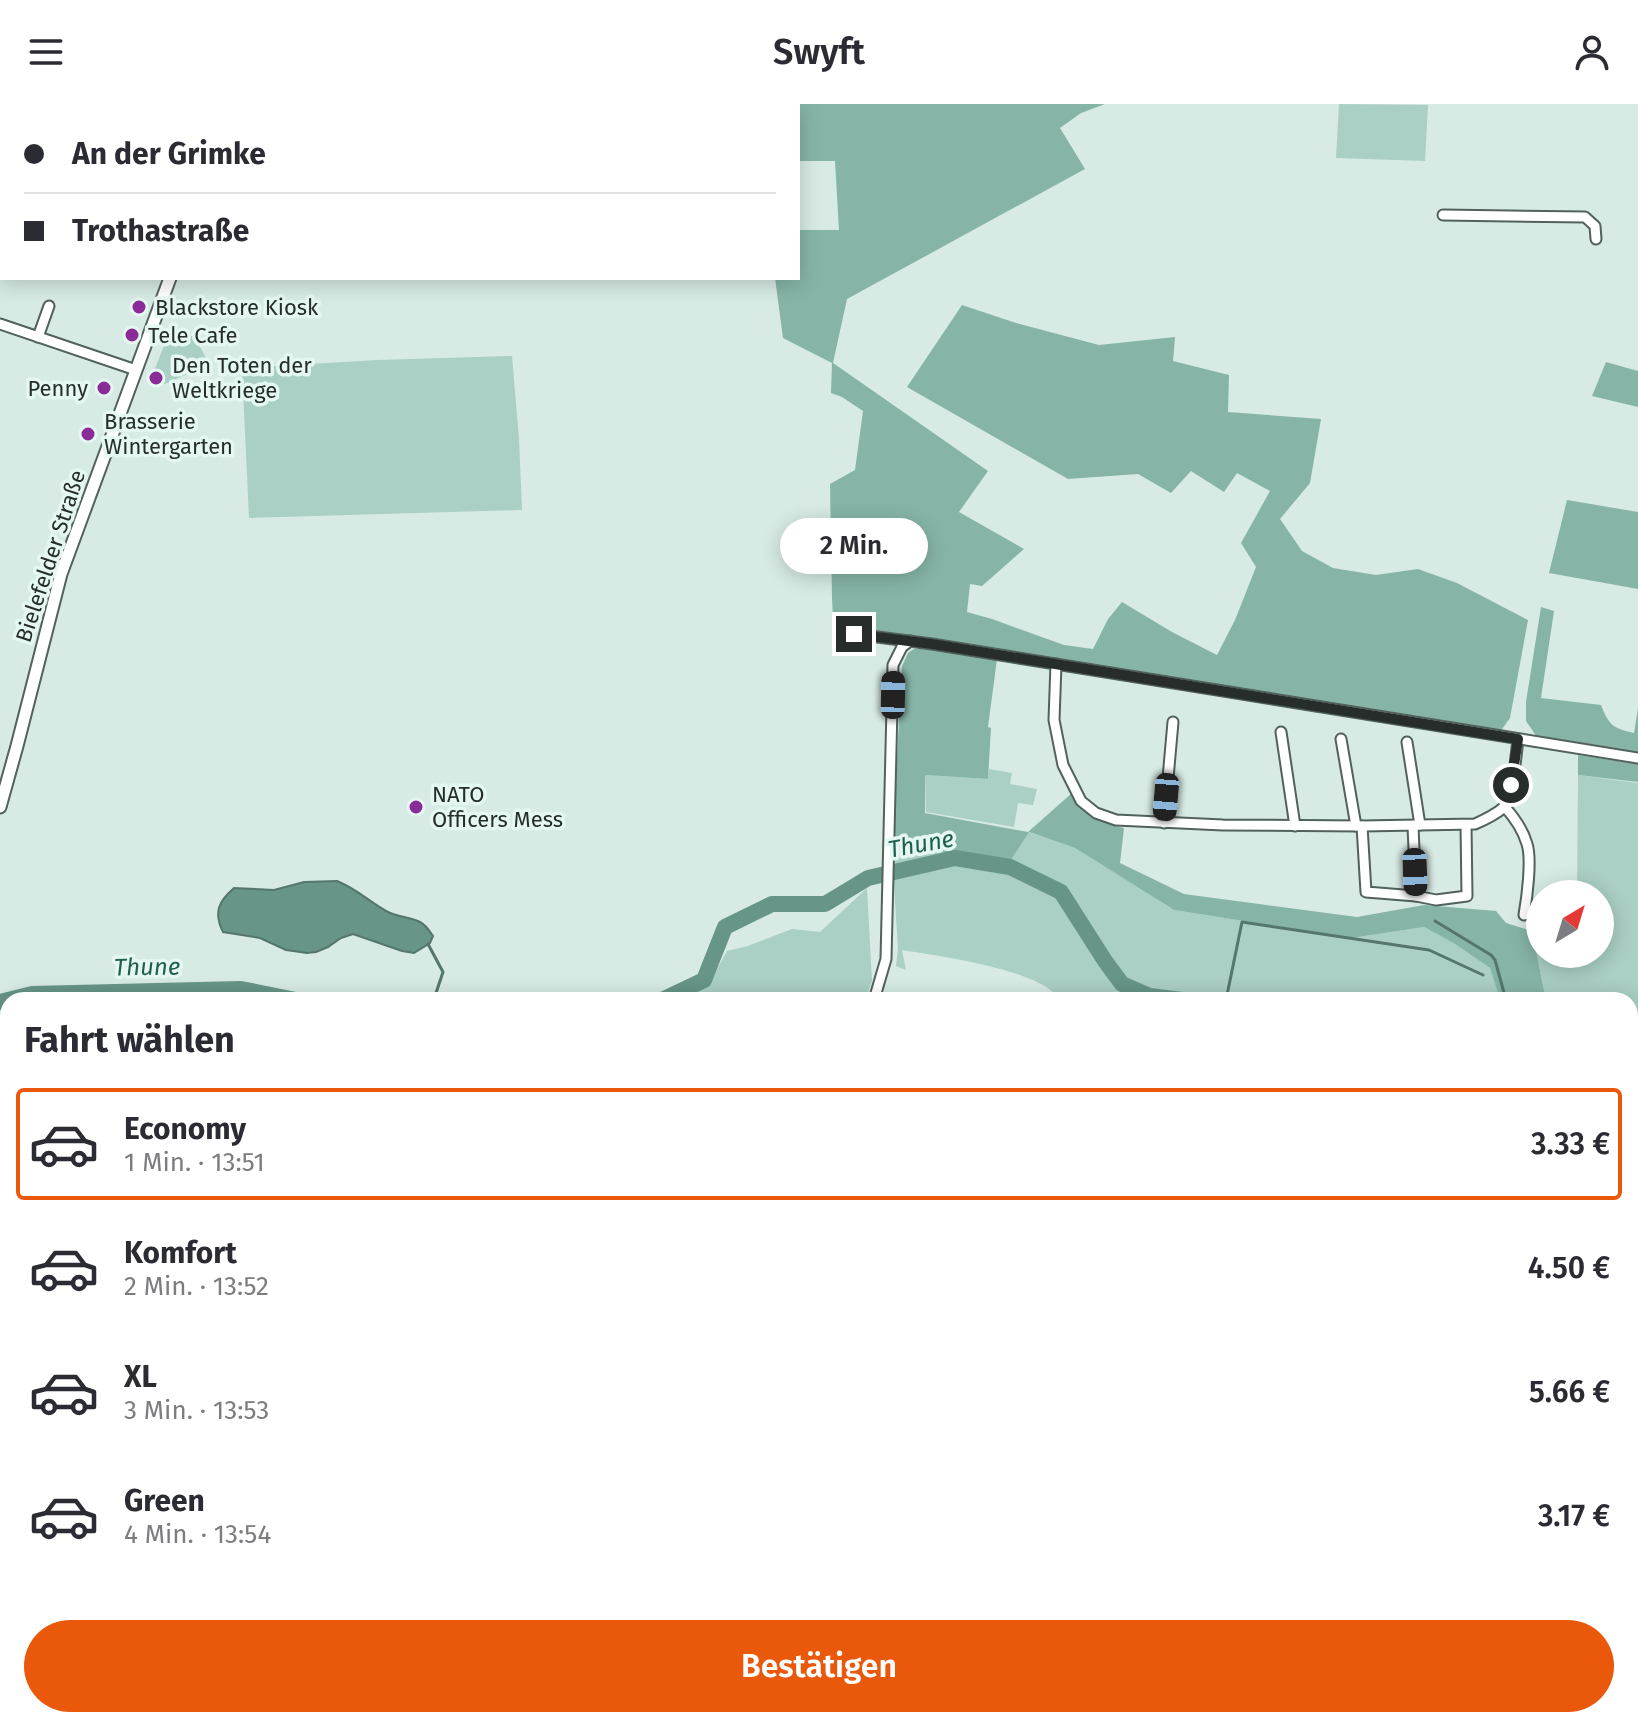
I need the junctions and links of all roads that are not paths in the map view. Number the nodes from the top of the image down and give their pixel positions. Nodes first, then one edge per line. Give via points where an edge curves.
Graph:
1 (1443, 215) dead end
2 (1596, 239) dead end
3 (169, 280) edge
4 (49, 306) dead end
5 (0, 324) edge
6 (38, 337) junction
7 (136, 370) junction
8 (854, 634) dead end
9 (910, 641) junction
10 (1056, 664) junction
11 (1173, 722) dead end
12 (1281, 732) dead end
13 (1341, 739) dead end
14 (1518, 739) junction
15 (1407, 742) dead end
16 (1638, 758) edge
17 (4, 782) edge
18 (1504, 806) junction
19 (0, 807) edge
20 (1164, 823) junction
21 (1466, 825) junction
22 (1295, 826) junction
23 (1359, 826) junction
24 (1416, 826) junction
25 (1416, 896) junction
26 (1524, 915) dead end
27 (876, 992) edge

1 - 2 street via 1585,217 1595,226
3 - 7 main road, Bielefelder Straße
4 - 6 street
5 - 6 street
6 - 7 street
7 - 17 main road, Bielefelder Straße via 61,574
8 - 9 street
9 - 10 street
9 - 27 street via 893,665 886,959
10 - 14 street
10 - 20 street via 1054,720 1063,765 1081,801 1116,820
11 - 20 street
12 - 22 street
13 - 23 street
14 - 16 street
14 - 18 street
15 - 24 street
17 - 19 main road, Bielefelder Straße
18 - 21 street
18 - 26 street via 1528,845
20 - 22 street
21 - 24 street
21 - 25 street via 1467,896
22 - 23 street
23 - 24 street
23 - 25 street via 1366,892
24 - 25 street

